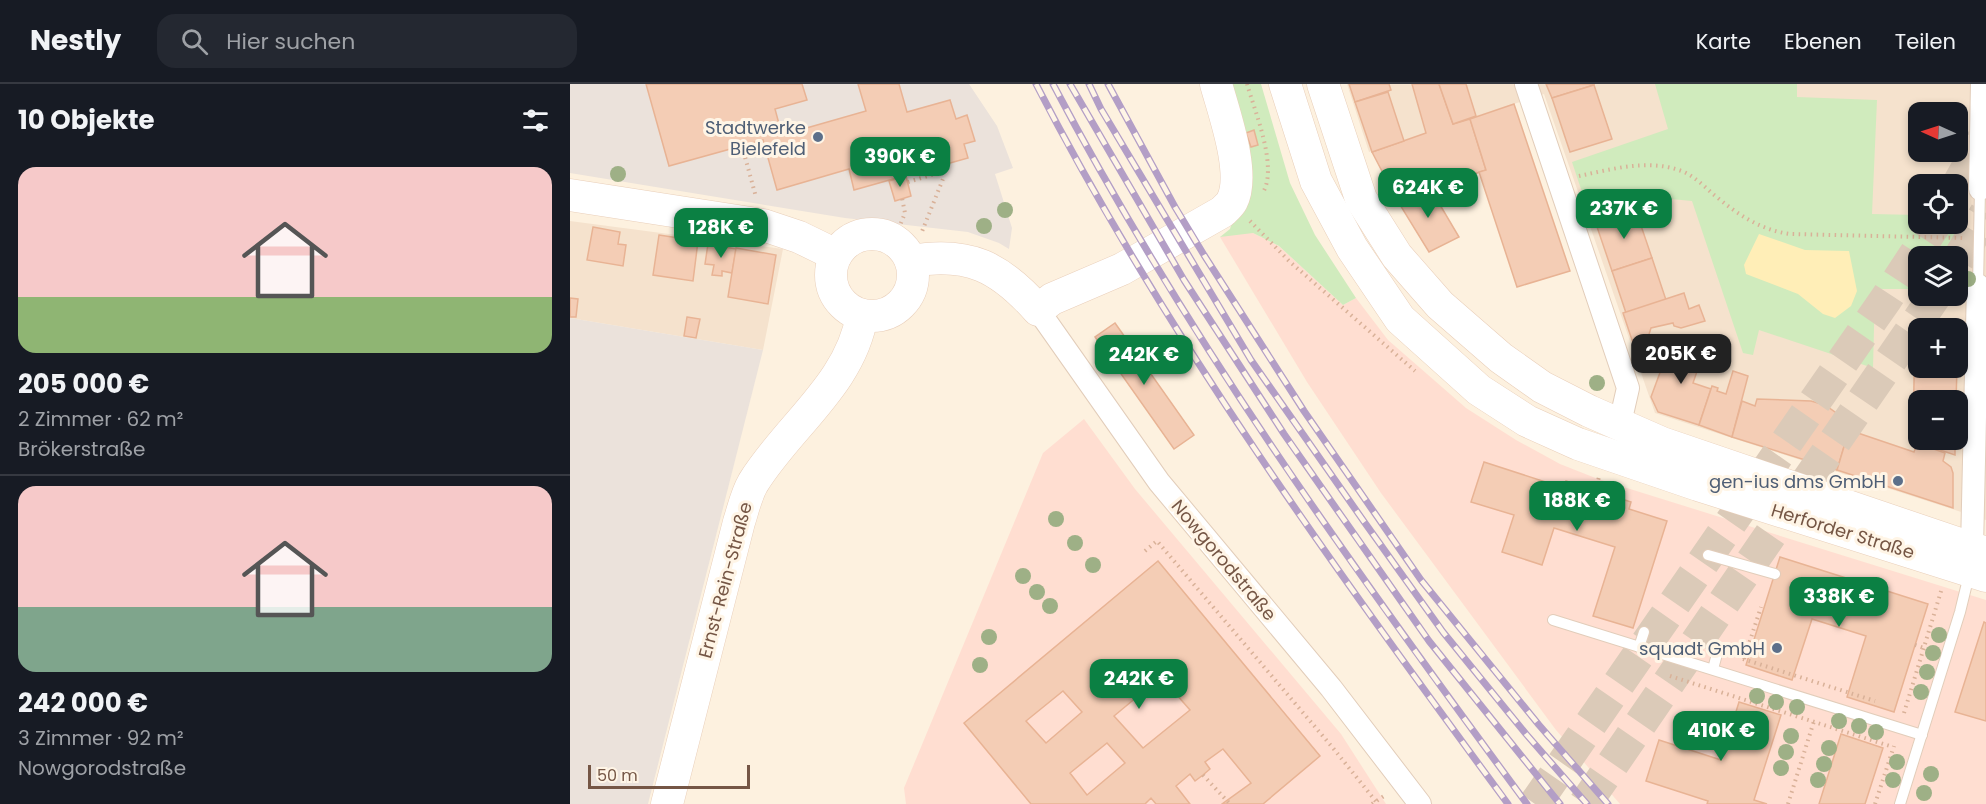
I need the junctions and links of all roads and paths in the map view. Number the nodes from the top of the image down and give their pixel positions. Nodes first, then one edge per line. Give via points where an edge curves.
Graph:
1 (1216, 84) edge
2 (1285, 84) edge
3 (1323, 84) edge
4 (1526, 84) edge
5 (1982, 84) edge
6 (742, 146) dead end
7 (1559, 181) junction
8 (908, 182) dead end
9 (753, 186) dead end
10 (1980, 189) joint
11 (570, 195) edge
12 (902, 198) dead end
13 (1246, 218) dead end
14 (1979, 238) junction
15 (903, 251) junction
16 (836, 255) junction
17 (1978, 285) joint
18 (1038, 310) junction
19 (862, 315) junction
20 (1421, 376) dead end
21 (1620, 423) junction
22 (1578, 444) junction
23 (1598, 479) dead end
24 (1594, 490) dead end
25 (1145, 551) dead end
26 (1708, 555) dead end
27 (1972, 565) edge
28 (1775, 574) dead end
29 (1760, 609) dead end
30 (1553, 620) dead end
31 (1644, 632) dead end
32 (1915, 645) dead end
33 (1640, 647) junction
34 (1924, 648) junction
35 (1718, 654) dead end
36 (1713, 669) junction
37 (1660, 672) dead end
38 (1879, 703) dead end
39 (1814, 722) junction
40 (1899, 728) junction
41 (1922, 735) junction
42 (1893, 747) junction
43 (1203, 775) dead end
44 (667, 804) edge
45 (1230, 804) edge
46 (1378, 804) edge
47 (1420, 804) edge
48 (1788, 804) edge
49 (1875, 804) edge
50 (1900, 804) edge

1 - 18 street via 1234,156 1236,183 1232,201 1222,212 1122,270 1052,299
2 - 22 street, Herforder Straße via 1316,181 1352,248 1400,319 1479,390 1527,421
3 - 21 street, Herforder Straße via 1361,199 1397,256 1417,279 1440,305 1501,358 1542,387
4 - 7 street
5 - 10 street
6 - 9 path
7 - 14 path via 1623,166 1665,167 1695,178 1739,215 1775,232
7 - 21 street via 1628,388
8 - 15 path via 941,172 943,179
10 - 14 lane
11 - 16 street via 763,225
12 - 15 path
13 - 20 path via 1298,269
14 - 17 lane
15 - 16 street via 873,234 851,239
15 - 18 street via 971,261 1005,277
15 - 19 street via 912,272 903,301 891,311
16 - 19 street via 831,269 837,298
17 - 27 street
18 - 47 street, Nowgorodstraße via 1159,482 1331,688
19 - 44 street, Ernst-Rein-Straße via 854,343 830,388 752,485 739,522
21 - 22 street via 1612,439 1600,444
21 - 27 street, Herforder Straße
22 - 27 street, Herforder Straße via 1698,486
23 - 24 path
25 - 46 path via 1157,541
26 - 28 lane
27 - 34 path
27 - 41 lane
29 - 38 path via 1744,659
30 - 33 lane
31 - 33 lane
32 - 34 path
33 - 36 lane
34 - 40 path
35 - 36 lane
36 - 40 lane
37 - 39 path
39 - 42 path
39 - 48 path
40 - 41 lane
40 - 42 path
41 - 50 lane
42 - 49 path
43 - 45 path

